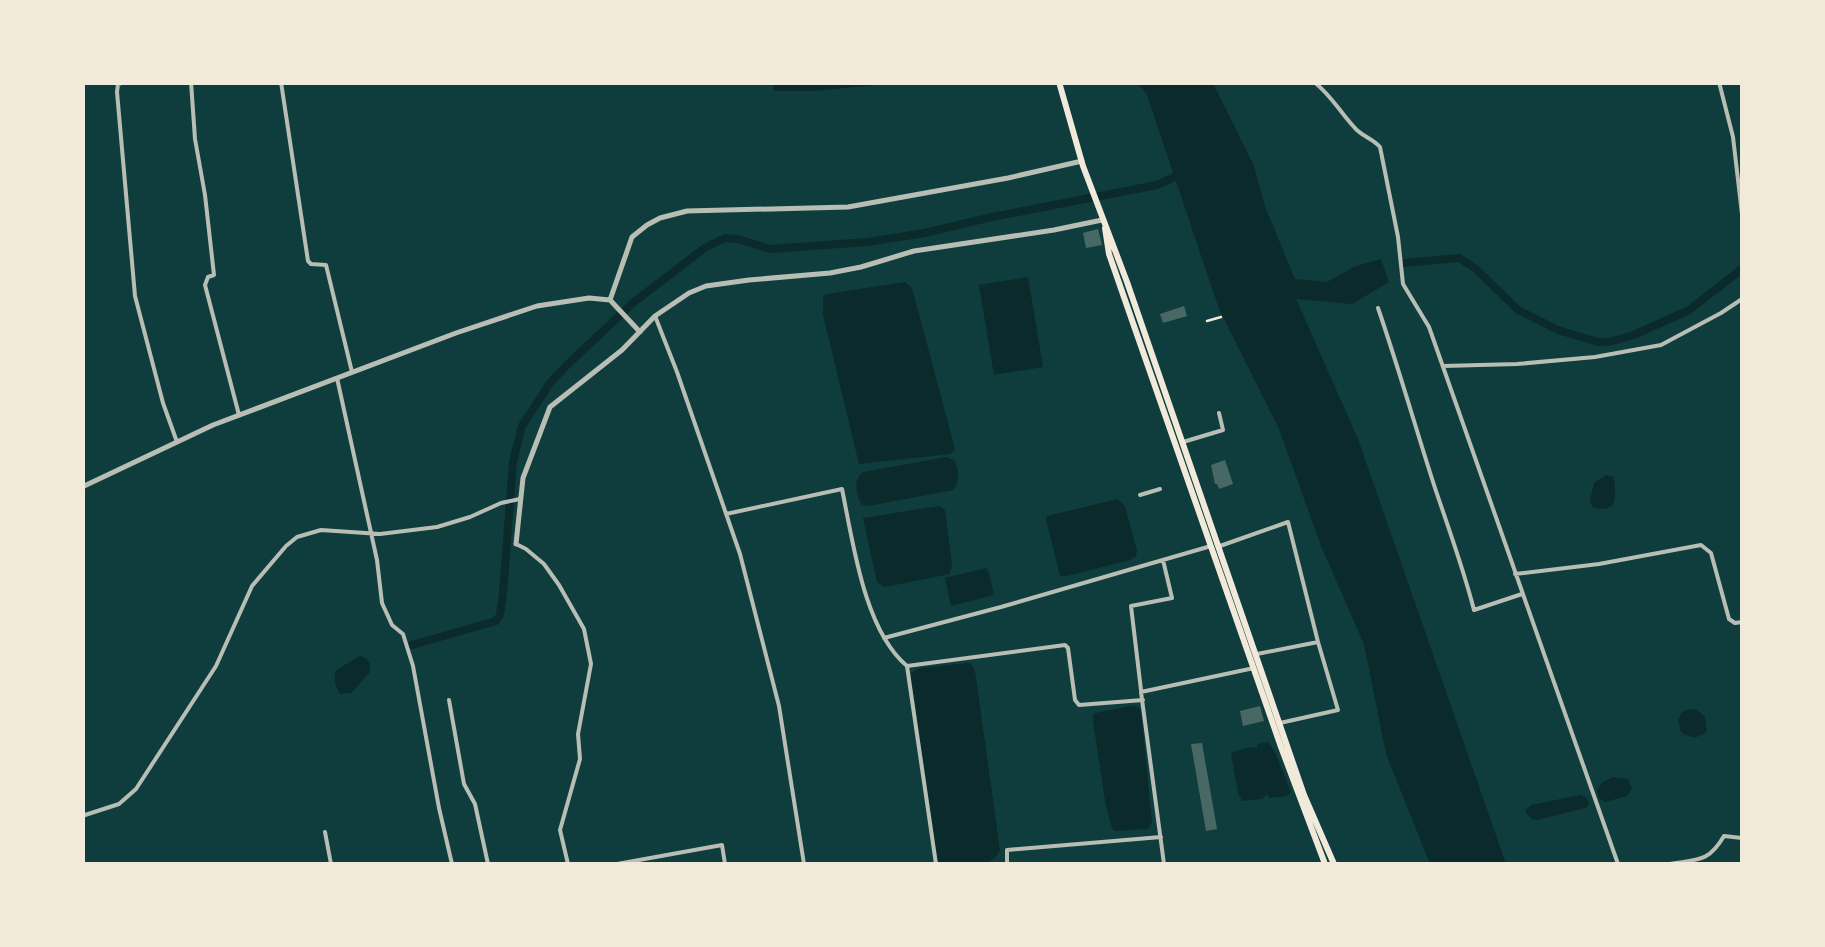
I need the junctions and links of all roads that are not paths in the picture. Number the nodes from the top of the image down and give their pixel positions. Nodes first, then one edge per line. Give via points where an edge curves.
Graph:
1 (125, 82) edge
2 (192, 82) edge
3 (281, 82) edge
4 (1059, 82) edge
5 (1314, 82) edge
6 (1719, 82) edge
7 (1083, 164) junction
8 (1742, 214) edge
9 (1104, 223) junction
10 (1742, 299) edge
11 (610, 300) junction
12 (1378, 308) dead end
13 (655, 316) junction
14 (640, 332) junction
15 (1443, 366) junction
16 (352, 372) junction
17 (337, 378) junction
18 (1219, 413) dead end
19 (239, 415) junction
20 (177, 442) junction
21 (1183, 442) junction
22 (82, 487) edge
23 (1160, 489) dead end
24 (521, 496) junction
25 (1140, 496) dead end
26 (726, 514) junction
27 (370, 532) junction
28 (516, 544) joint
29 (1215, 546) junction
30 (1164, 560) junction
31 (1515, 574) junction
32 (1522, 594) junction
33 (1742, 622) edge
34 (884, 638) junction
35 (1318, 642) junction
36 (1257, 654) junction
37 (907, 666) junction
38 (1254, 668) junction
39 (1142, 692) junction
40 (449, 700) dead end
41 (1143, 700) junction
42 (1280, 723) junction
43 (82, 816) edge
44 (325, 832) dead end
45 (1161, 837) junction
46 (1742, 838) edge
47 (331, 864) edge
48 (452, 864) edge
49 (488, 864) edge
50 (568, 864) edge
51 (620, 864) edge
52 (725, 864) edge
53 (804, 864) edge
54 (936, 864) edge
55 (1007, 864) edge
56 (1164, 864) edge
57 (1325, 864) edge
58 (1334, 864) edge
59 (1618, 864) edge
60 (1670, 864) edge

1 - 20 street via 117,92 134,296
2 - 19 street via 214,274 206,285
3 - 16 street via 308,260 326,265
4 - 7 main road
5 - 15 street via 1357,132 1380,147 1402,284 1430,327
6 - 8 street
7 - 9 main road
7 - 11 street via 848,207 660,218 632,236
9 - 13 street via 914,252 830,273 706,286
9 - 21 main road
9 - 29 main road via 1109,254
10 - 15 street via 1660,345 1595,357
11 - 14 street
11 - 16 street via 537,306
12 - 32 street via 1474,610
13 - 14 street
13 - 26 street
14 - 24 street via 550,407
15 - 31 street
16 - 17 street
17 - 19 street
17 - 27 street
18 - 21 street via 1223,430
19 - 20 street
20 - 22 street
21 - 29 main road
23 - 25 street
24 - 27 street via 437,527
24 - 28 street
26 - 34 street via 842,489 862,587
26 - 53 street via 779,706
27 - 43 street via 321,530 286,546 252,586 216,666 136,788 119,804
27 - 48 street via 382,603 403,634 413,666
28 - 50 street via 544,564 558,585 584,629 591,664 580,759 560,830
29 - 30 street
29 - 35 street via 1288,522
29 - 36 main road
29 - 38 main road
30 - 34 street
30 - 39 street via 1172,598 1131,606
31 - 32 street
31 - 33 street via 1701,546 1711,553 1730,618
32 - 59 street
34 - 37 street
35 - 36 street
35 - 42 street via 1338,710
36 - 42 main road
37 - 41 street via 1066,645 1079,706
37 - 54 street
38 - 39 street
38 - 57 main road
39 - 41 street
40 - 49 street
41 - 45 street
42 - 58 main road
44 - 47 street
45 - 55 street via 1007,850
45 - 56 street
46 - 60 street via 1724,836 1705,858
51 - 52 street via 722,845

